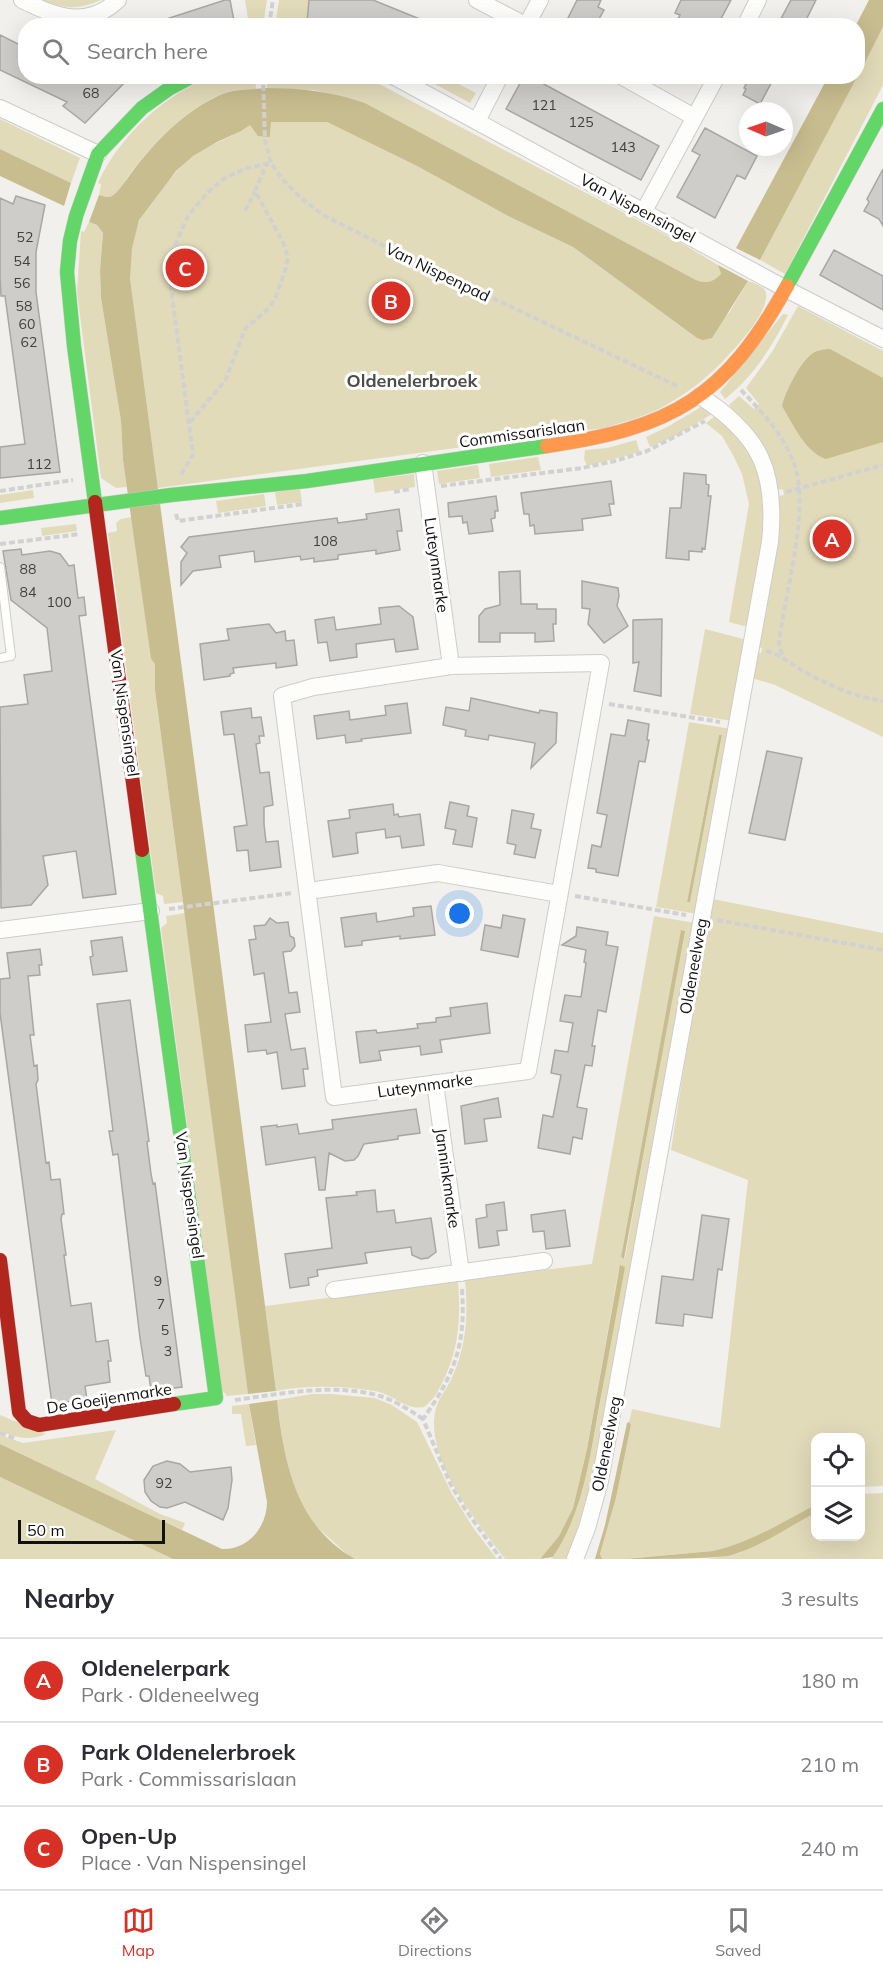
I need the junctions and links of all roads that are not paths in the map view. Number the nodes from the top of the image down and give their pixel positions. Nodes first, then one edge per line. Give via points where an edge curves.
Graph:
1 (22, 0) edge
2 (118, 0) edge
3 (477, 0) edge
4 (540, 0) edge
5 (758, 0) edge
6 (512, 18) edge
7 (530, 18) edge
8 (749, 18) edge
9 (178, 84) edge
10 (408, 84) edge
11 (496, 84) edge
12 (635, 84) edge
13 (713, 84) edge
14 (0, 108) edge
15 (883, 109) edge
16 (694, 117) junction
17 (477, 121) junction
18 (98, 154) junction
19 (644, 211) junction
20 (786, 289) junction
21 (883, 339) edge
22 (700, 396) junction
23 (423, 463) junction
24 (97, 506) junction
25 (0, 518) edge
26 (0, 567) edge
27 (0, 658) edge
28 (452, 666) junction
29 (308, 891) junction
30 (559, 894) junction
31 (151, 911) junction
32 (0, 930) edge
33 (435, 1083) junction
34 (0, 1260) edge
35 (544, 1261) dead end
36 (461, 1273) junction
37 (334, 1290) dead end
38 (216, 1398) joint
39 (574, 1559) edge

1 - 2 street via 64,18 80,18
3 - 6 street
4 - 7 street
5 - 8 street
9 - 18 street, Van Nispensingel via 142,108
10 - 17 street, Van Nispensingel
11 - 17 street
12 - 16 street
13 - 16 street
14 - 18 street
15 - 20 street, Commissarislaan
16 - 19 street
17 - 19 street, Van Nispensingel
18 - 24 street, Van Nispensingel via 76,216 67,272
19 - 20 street, Van Nispensingel
20 - 21 street, Van Nispensingel
20 - 22 street, Commissarislaan via 737,361
22 - 23 street, Commissarislaan via 657,420 615,435
22 - 39 street, Oldeneelweg via 737,424 757,449 771,496 770,542 600,1481
23 - 24 street, Commissarislaan
23 - 28 street, Luteynmarke
24 - 25 street, Commissarislaan
24 - 31 street, Van Nispensingel
26 - 27 lane via 11,656
28 - 29 street, Luteynmarke via 313,687 282,696
28 - 30 street, Luteynmarke via 601,663
29 - 30 street via 438,873
29 - 33 street, Luteynmarke via 334,1097
30 - 33 street, Luteynmarke via 528,1071
31 - 32 street
31 - 38 street, Van Nispensingel
33 - 36 street, Janninkmarke
34 - 38 street, De Goeijenmarke via 19,1412 27,1421 39,1425
35 - 36 street
36 - 37 street

